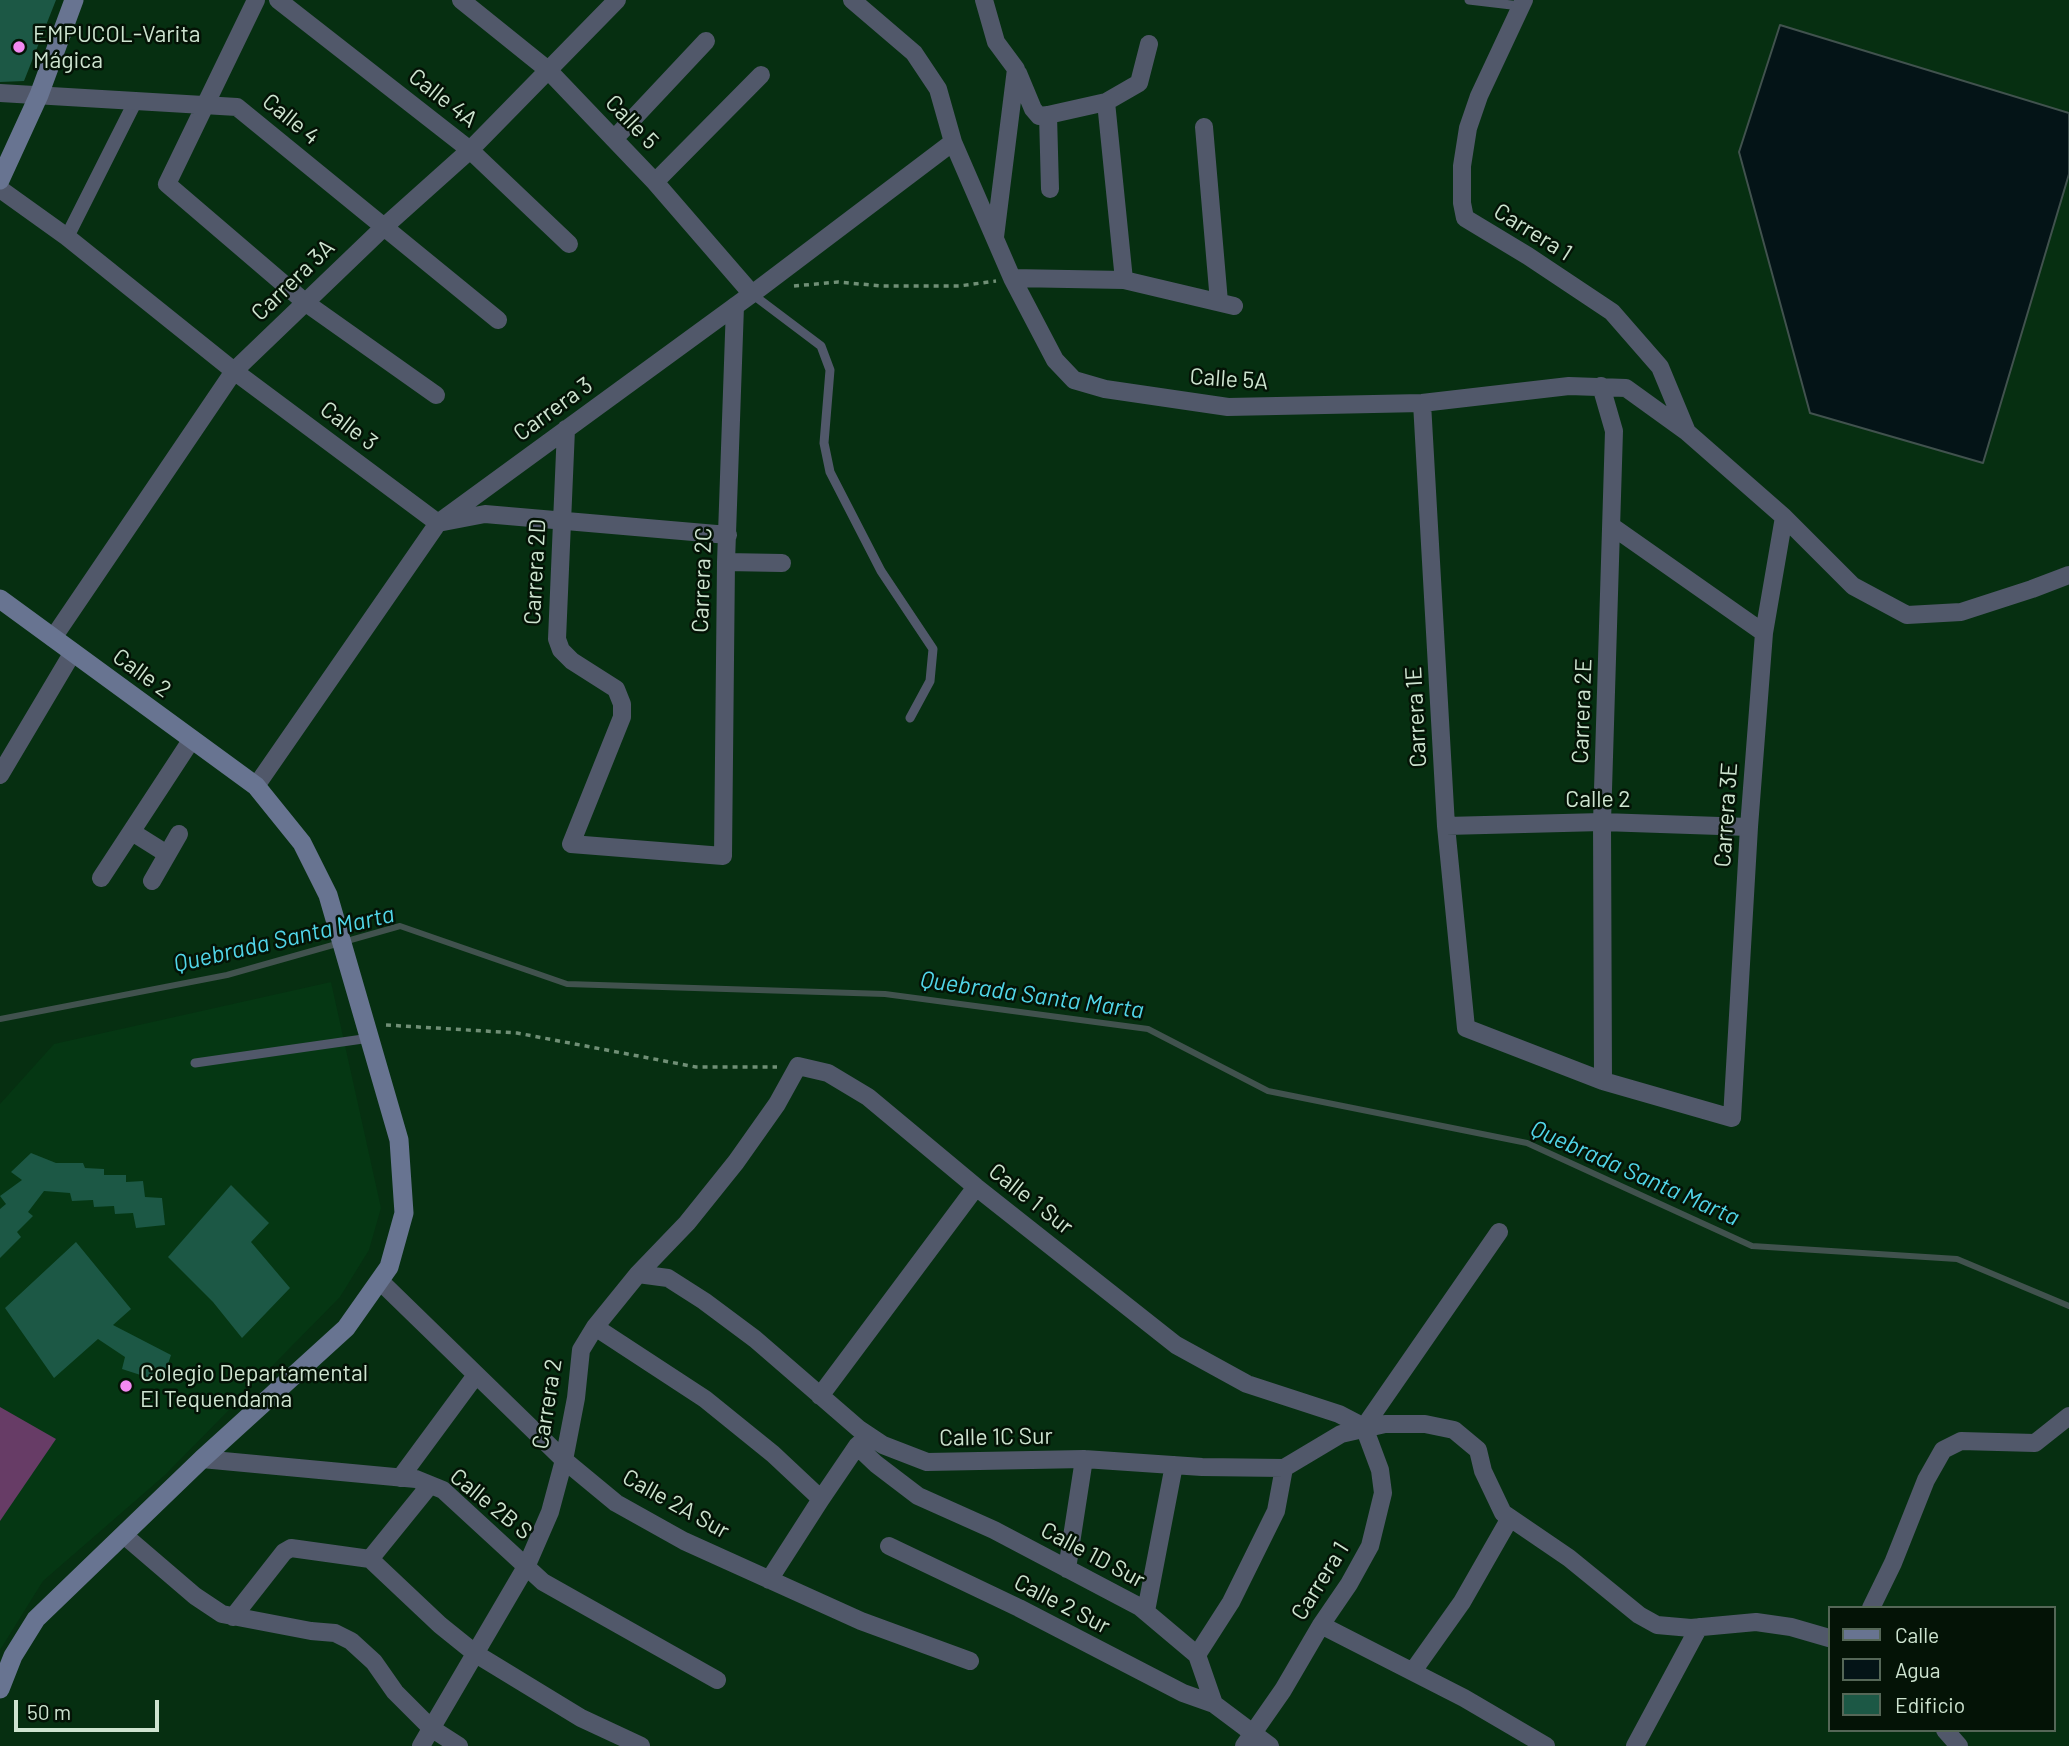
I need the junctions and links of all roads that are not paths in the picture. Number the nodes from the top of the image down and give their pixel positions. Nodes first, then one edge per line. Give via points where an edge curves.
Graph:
1 (74, 0) edge
2 (256, 0) edge
3 (278, 0) edge
4 (461, 0) edge
5 (617, 0) edge
6 (852, 0) edge
7 (984, 0) edge
8 (1469, 0) edge
9 (1522, 3) edge
10 (706, 41) dead end
11 (1149, 44) dead end
12 (1016, 69) junction
13 (548, 70) junction
14 (761, 75) dead end
15 (0, 93) edge
16 (39, 95) junction
17 (135, 102) junction
18 (1106, 102) junction
19 (205, 105) junction
20 (1048, 115) junction
21 (1204, 127) dead end
22 (614, 139) junction
23 (953, 142) junction
24 (470, 150) junction
25 (1, 179) edge
26 (655, 182) junction
27 (1050, 189) dead end
28 (383, 227) junction
29 (67, 237) junction
30 (995, 237) junction
31 (569, 244) dead end
32 (1012, 278) junction
33 (1124, 280) junction
34 (752, 294) junction
35 (306, 303) junction
36 (735, 306) junction
37 (498, 320) dead end
38 (233, 371) junction
39 (1601, 386) junction
40 (436, 395) dead end
41 (1422, 403) junction
42 (566, 429) junction
43 (1687, 432) junction
44 (1784, 517) junction
45 (562, 522) junction
46 (438, 523) junction
47 (1613, 527) junction
48 (728, 535) junction
49 (726, 562) junction
50 (782, 563) dead end
51 (2069, 575) edge
52 (0, 599) edge
53 (1764, 633) junction
54 (53, 638) junction
55 (73, 652) junction
56 (910, 718) dead end
57 (192, 739) junction
58 (0, 775) edge
59 (256, 786) junction
60 (1602, 822) junction
61 (1446, 826) junction
62 (1749, 827) junction
63 (132, 831) junction
64 (179, 834) dead end
65 (167, 854) junction
66 (723, 856) joint
67 (101, 878) dead end
68 (152, 881) dead end
69 (368, 1031) junction
70 (195, 1063) dead end
71 (798, 1066) joint
72 (1603, 1081) junction
73 (976, 1187) junction
74 (1499, 1232) dead end
75 (638, 1274) junction
76 (380, 1281) junction
77 (595, 1327) junction
78 (476, 1375) junction
79 (820, 1396) junction
80 (2069, 1416) edge
81 (1364, 1427) junction
82 (863, 1441) junction
83 (202, 1459) junction
84 (1084, 1459) junction
85 (564, 1460) junction
86 (1174, 1465) junction
87 (1284, 1468) junction
88 (400, 1478) junction
89 (430, 1485) junction
90 (821, 1499) junction
91 (1510, 1518) junction
92 (125, 1536) junction
93 (889, 1546) dead end
94 (370, 1559) junction
95 (527, 1565) junction
96 (1067, 1569) junction
97 (769, 1580) junction
98 (1872, 1606) edge
99 (1146, 1611) junction
100 (233, 1617) junction
101 (1321, 1625) junction
102 (1699, 1628) junction
103 (1828, 1637) edge
104 (476, 1654) junction
105 (1197, 1655) junction
106 (970, 1661) dead end
107 (1413, 1671) junction
108 (717, 1680) dead end
109 (0, 1689) edge
110 (1214, 1704) junction
111 (431, 1728) junction
112 (1947, 1732) edge
113 (1248, 1740) edge
114 (421, 1746) edge
115 (459, 1746) edge
116 (641, 1746) edge
117 (1270, 1746) edge
118 (1546, 1746) edge
119 (1635, 1746) edge
120 (1959, 1746) edge

1 - 16 main road
2 - 19 street
3 - 24 street, Calle 4A
4 - 13 street, Calle 5
5 - 13 street, Carrera 3A
6 - 23 street, Calle 5A via 914,53 938,89
7 - 12 street via 996,42
8 - 9 lane
9 - 43 street, Carrera 1 via 1468,128 1462,166 1465,218 1612,312 1660,367
10 - 22 street
11 - 18 street via 1139,83
12 - 20 street via 1033,109 1039,116
12 - 30 street
13 - 22 street, Calle 5
13 - 24 street, Carrera 3A
14 - 26 street
15 - 16 street, Calle 4
16 - 17 street, Calle 4
16 - 25 main road
17 - 19 street, Calle 4
17 - 29 street
18 - 20 street
18 - 33 street
19 - 28 street, Calle 4 via 237,107
19 - 35 street via 167,184
20 - 27 street
21 - 33 street via 1227,304
22 - 26 street, Calle 5
23 - 30 street, Calle 5A
23 - 34 street, Carrera 3
24 - 28 street, Carrera 3A
24 - 31 street, Calle 4A
25 - 29 street, Calle 3
26 - 34 street, Calle 5
28 - 35 street, Carrera 3A
28 - 37 street, Calle 4
29 - 38 street, Calle 3
30 - 32 street, Calle 5A
32 - 33 street
32 - 41 street, Calle 5A via 1055,360 1074,380 1104,389 1228,407
34 - 36 street, Carrera 3
34 - 56 lane via 821,346 830,370 824,443 830,472 881,571 933,649 930,681
35 - 38 street, Carrera 3A
35 - 40 street
36 - 42 street, Carrera 3
36 - 48 street, Carrera 2C
38 - 46 street, Calle 3
38 - 54 street, Carrera 3A
39 - 41 street, Calle 5A
39 - 43 street, Calle 5A via 1626,388
39 - 47 street, Carrera 2E via 1614,431
41 - 61 street, Carrera 1E
42 - 45 street, Carrera 2D
42 - 46 street, Carrera 3
43 - 44 street, Calle 5A
44 - 51 street, Calle 5A via 1853,586 1907,615 1961,612
44 - 53 street, Carrera 3E
45 - 46 street via 485,514
45 - 48 street
45 - 66 street, Carrera 2D via 557,639 572,661 616,689 622,704 622,717 571,844
46 - 59 street, Carrera 3
47 - 53 street
47 - 60 street, Carrera 2E
48 - 49 street, Carrera 2C
49 - 50 street
49 - 66 street, Carrera 2C
52 - 54 main road, Calle 2
53 - 62 street, Carrera 3E
54 - 55 main road, Calle 2
55 - 57 main road, Calle 2
55 - 58 street
57 - 59 main road, Calle 2
57 - 63 street
59 - 69 main road, Calle 2 via 302,844 328,895
60 - 61 street, Calle 2
60 - 62 street, Calle 2
60 - 72 street, Carrera 2E
61 - 72 street, Carrera 1E via 1466,1028
62 - 72 street, Carrera 3E via 1732,1118
63 - 65 street
63 - 67 street
64 - 65 street
65 - 68 street
69 - 70 lane
69 - 76 main road, Calle 2 via 399,1140 404,1213 389,1268
71 - 73 street, Calle 1 Sur via 828,1073 868,1097
71 - 75 street, Carrera 2 via 736,1162
73 - 79 street
73 - 81 street, Calle 1 Sur via 1176,1345 1231,1378 1339,1414
74 - 81 street
75 - 77 street, Carrera 2
75 - 79 street, Calle 1C Sur via 668,1278 704,1301
76 - 78 street, Calle 2A Sur
76 - 83 main road, Calle 2 via 346,1328
77 - 85 street, Carrera 2 via 581,1350
77 - 90 street via 705,1399
78 - 85 street, Calle 2A Sur
78 - 88 street
79 - 82 street, Calle 1C Sur
80 - 98 street via 2035,1443 1961,1441 1943,1450
81 - 87 street via 1341,1434
81 - 91 street via 1425,1424 1454,1430 1478,1450 1492,1494
81 - 101 street, Carrera 1 via 1383,1493 1370,1546
82 - 84 street, Calle 1C Sur via 927,1462
82 - 90 street
82 - 96 street, Calle 1D Sur via 876,1464 918,1496
83 - 88 street, Calle 2B S
83 - 92 main road, Calle 2
84 - 86 street, Calle 1C Sur
84 - 96 street
85 - 95 street, Carrera 2 via 550,1512
85 - 97 street, Calle 2A Sur via 616,1503
86 - 87 street, Calle 1C Sur
86 - 99 street
87 - 105 street via 1276,1511 1231,1602
88 - 89 street, Calle 2B S
89 - 94 street
89 - 95 street, Calle 2B S via 443,1490
90 - 97 street
91 - 102 street via 1639,1615 1657,1625
91 - 107 street via 1462,1602
92 - 100 street via 195,1596
92 - 109 main road, Calle 2 via 36,1619 13,1656
93 - 110 street, Calle 2 Sur via 1183,1693
94 - 100 street via 291,1548
94 - 104 street
95 - 104 street, Carrera 2
95 - 108 street, Calle 2B S via 543,1582
96 - 99 street, Calle 1D Sur
97 - 106 street, Calle 2A Sur via 861,1621
99 - 105 street, Calle 1D Sur
100 - 111 street via 335,1633 351,1641
101 - 107 street
101 - 113 street, Carrera 1
102 - 103 street via 1756,1622
102 - 119 street
104 - 111 street, Carrera 2
104 - 116 street via 581,1718
105 - 110 street
107 - 118 street
110 - 113 street
111 - 114 street, Carrera 2
111 - 115 street
112 - 120 street
113 - 117 street

